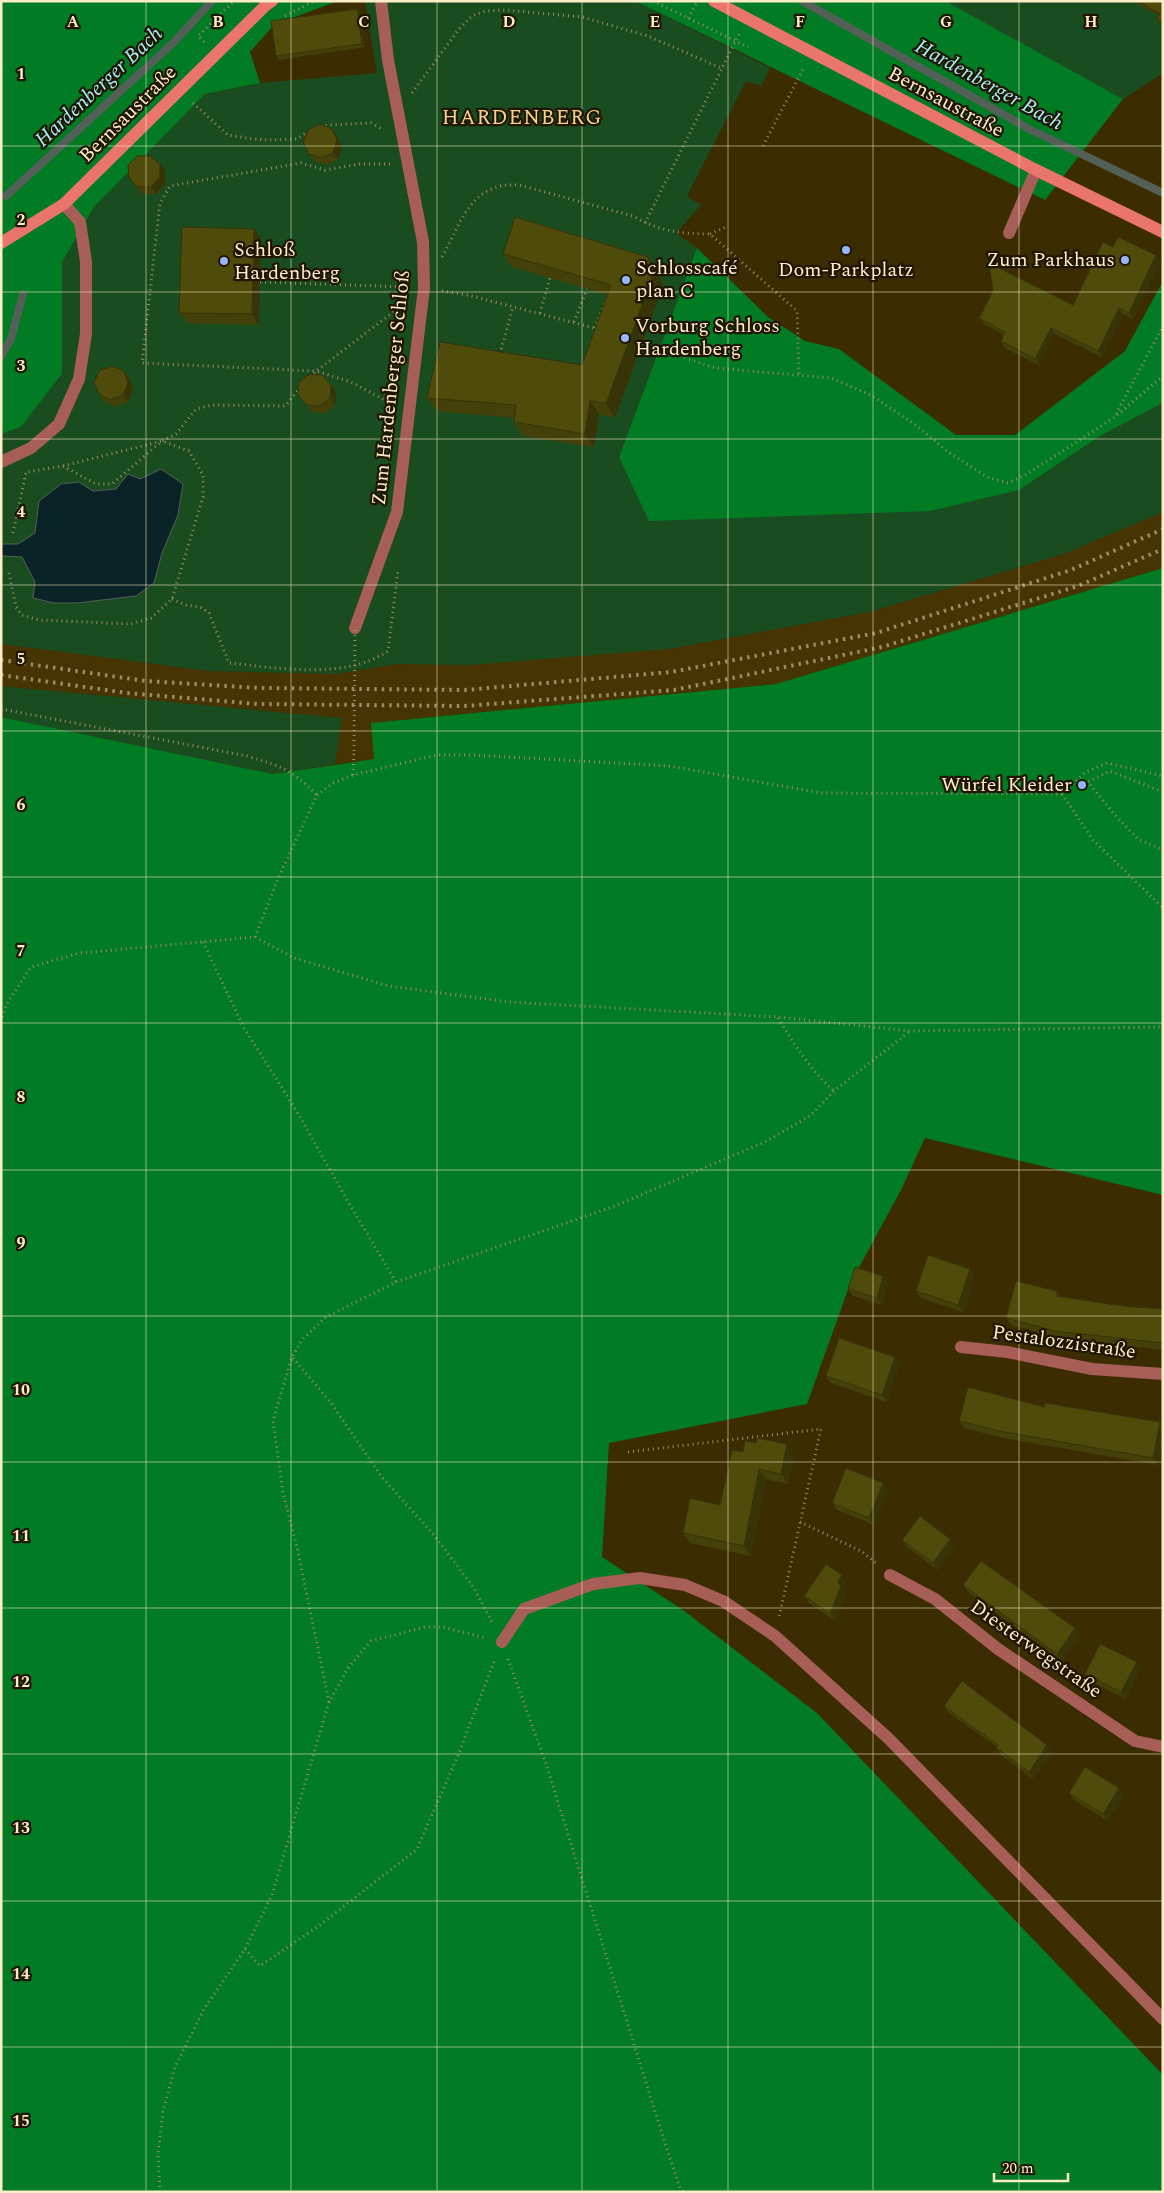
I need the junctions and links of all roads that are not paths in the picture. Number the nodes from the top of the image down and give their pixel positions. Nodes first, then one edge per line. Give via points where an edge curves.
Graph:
1 (272, 1) edge
2 (381, 1) edge
3 (714, 1) edge
4 (1036, 170) junction
5 (64, 204) junction
6 (1009, 232) dead end
7 (1163, 232) edge
8 (1, 243) edge
9 (3, 462) edge
10 (355, 628) road end
11 (961, 1347) dead end
12 (1163, 1374) edge
13 (890, 1575) road end
14 (502, 1642) road end
15 (1163, 1747) edge
16 (1163, 2019) edge

1 - 5 main road, Bernsaustraße
2 - 10 street, Zum Hardenberger Schloß via 388,60 423,242 425,274 397,512
3 - 4 main road, Bernsaustraße
4 - 6 street
4 - 7 main road, Bernsaustraße
5 - 8 main road, Bernsaustraße
5 - 9 street via 80,222 86,262 86,334 79,379 59,424 31,448
11 - 12 street, Pestalozzistraße via 1007,1352 1092,1369
13 - 15 street, Diesterwegstraße via 935,1599 998,1649 1135,1741
14 - 16 street via 524,1609 593,1584 640,1578 685,1585 723,1600 774,1636 888,1738

